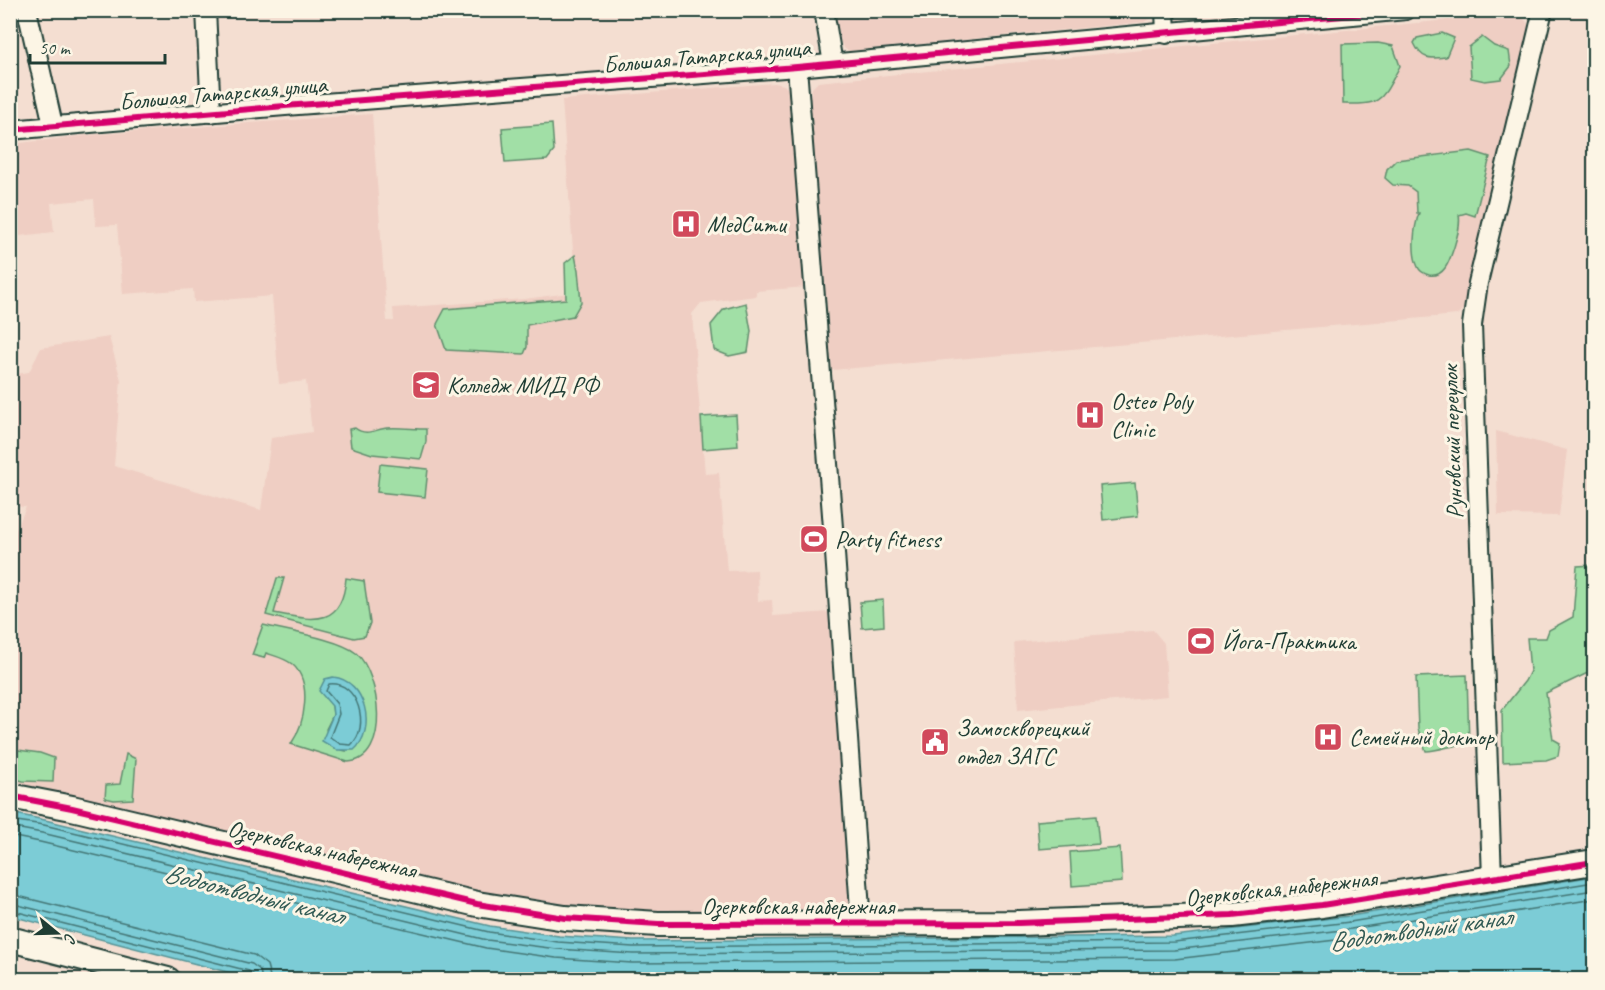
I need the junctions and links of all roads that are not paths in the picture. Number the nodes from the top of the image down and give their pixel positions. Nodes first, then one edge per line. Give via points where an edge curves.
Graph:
1 (27, 10) edge
2 (206, 10) edge
3 (824, 10) edge
4 (1165, 10) edge
5 (1406, 10) edge
6 (1543, 10) edge
7 (1166, 34) junction
8 (833, 64) junction
9 (797, 67) junction
10 (211, 113) junction
11 (53, 125) junction
12 (10, 130) edge
13 (10, 796) edge
14 (1594, 862) edge
15 (1492, 879) junction
16 (861, 924) junction
17 (10, 939) edge
18 (168, 980) edge

1 - 11 street
2 - 10 street
3 - 8 street
4 - 7 street
5 - 7 street, Большая Татарская улица
6 - 15 street, Руновский переулок via 1478,283 1472,325
7 - 8 street, Большая Татарская улица
8 - 9 street, Большая Татарская улица
9 - 10 street, Большая Татарская улица
9 - 16 street
10 - 11 street, Большая Татарская улица
11 - 12 street, Большая Татарская улица
13 - 16 street, Озерковская набережная via 454,899 554,916 658,924
14 - 15 street, Озерковская набережная
15 - 16 street, Озерковская набережная via 1232,915
17 - 18 street

